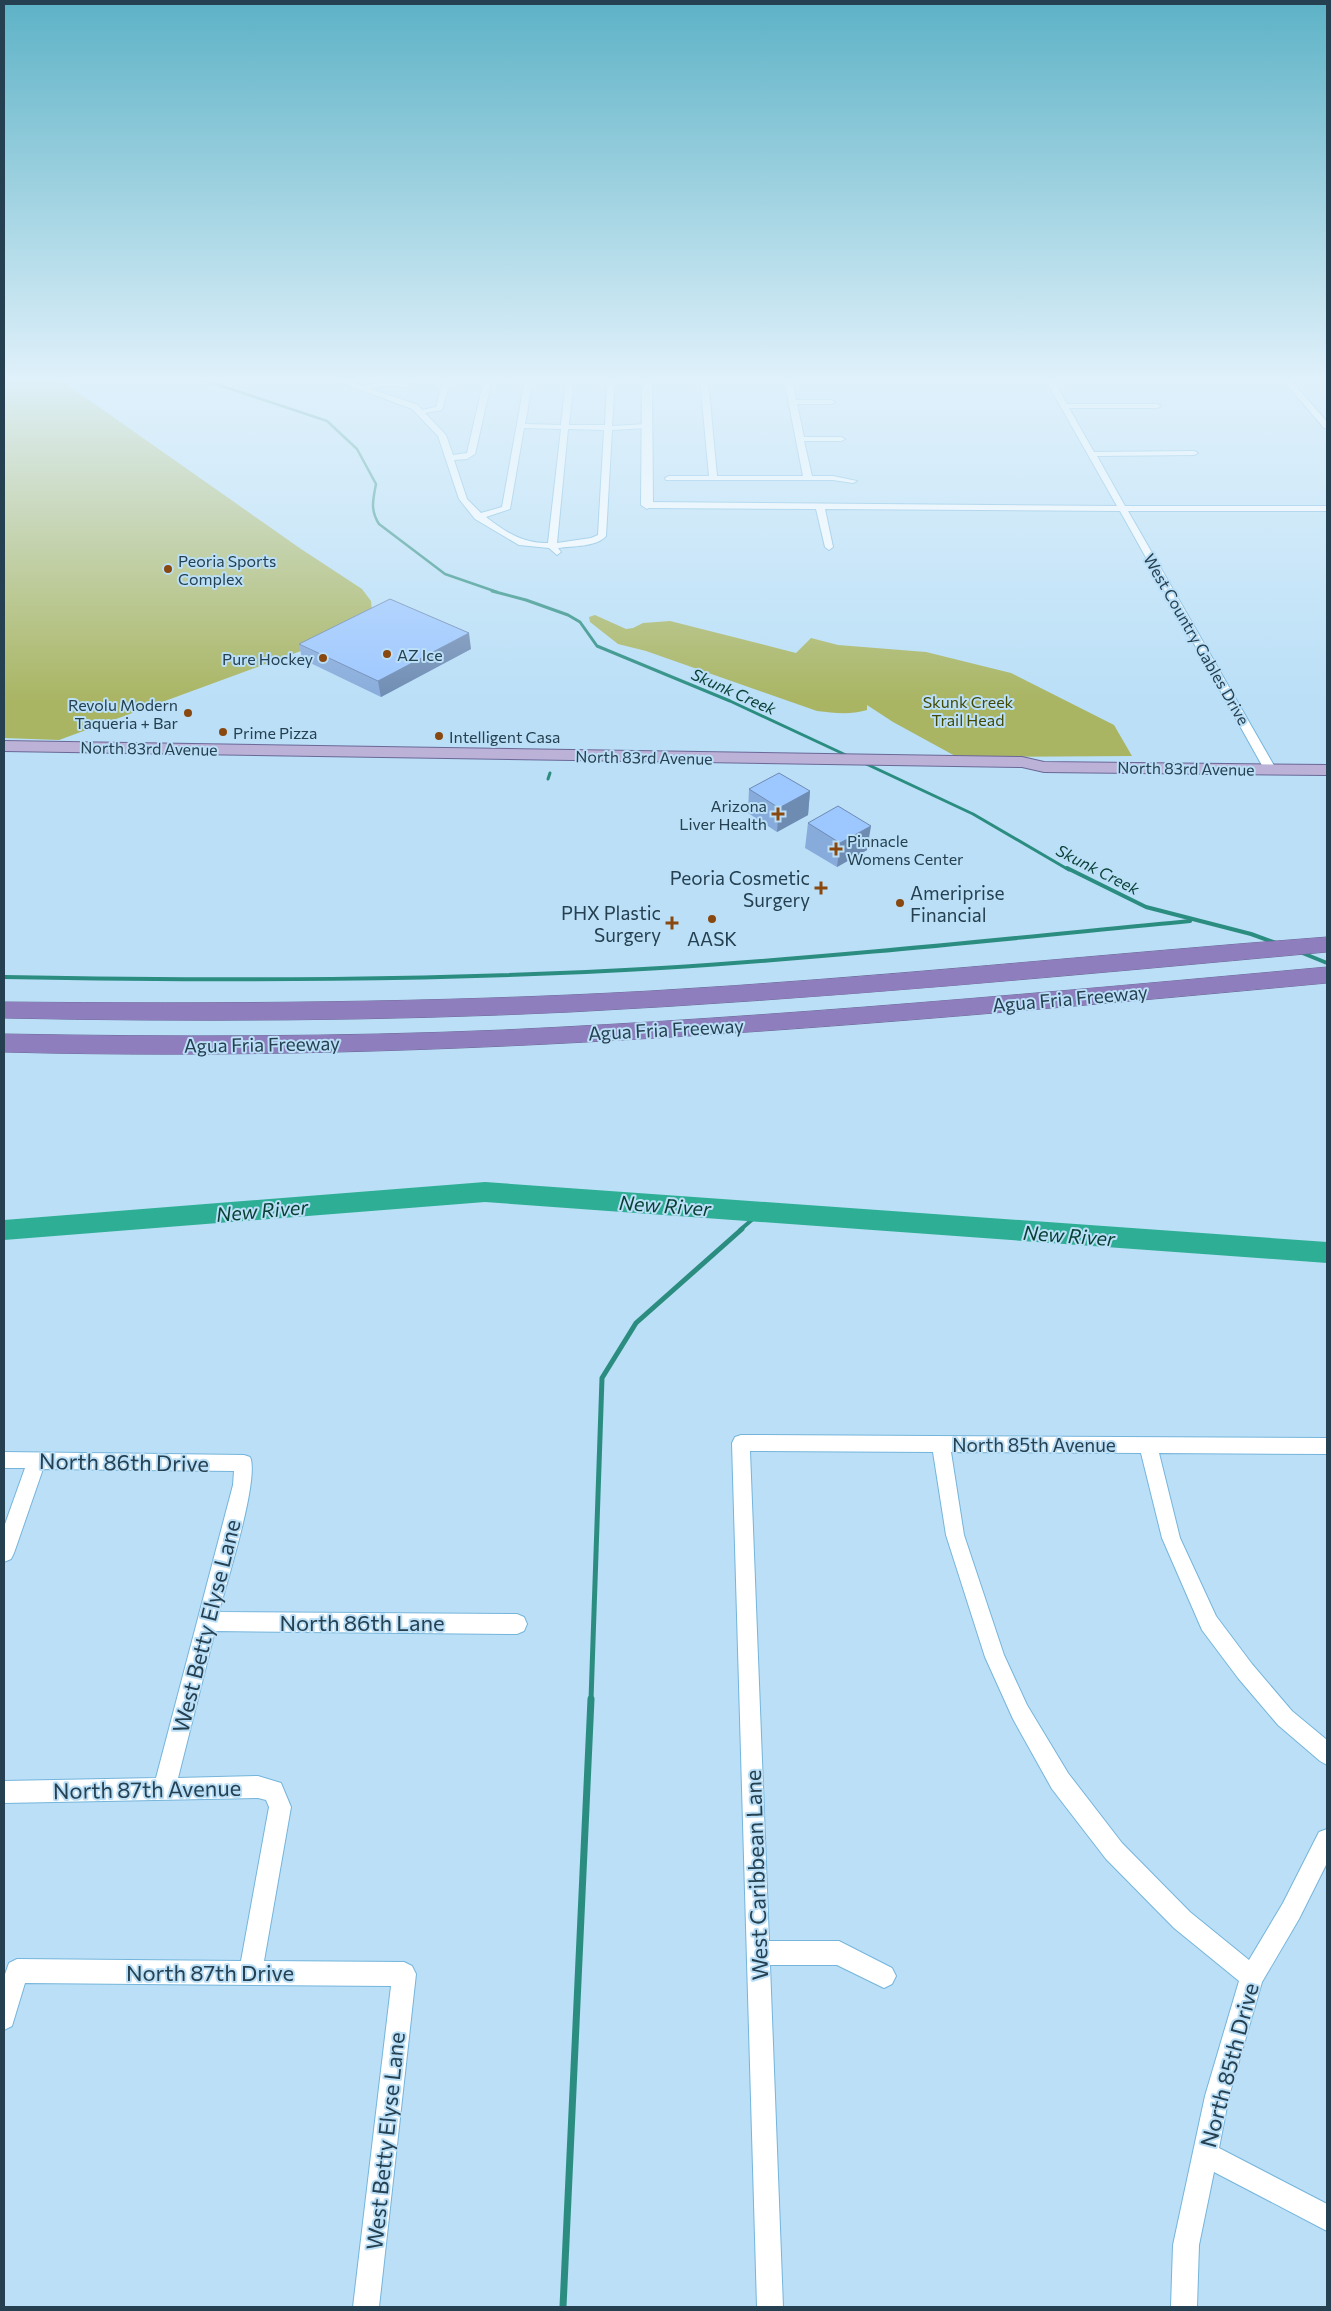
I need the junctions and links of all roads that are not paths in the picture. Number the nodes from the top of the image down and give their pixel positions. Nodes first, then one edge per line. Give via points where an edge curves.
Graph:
1 (459, 487) edge
2 (510, 487) edge
3 (559, 487) edge
4 (605, 487) edge
5 (647, 487) edge
6 (1111, 487) edge
7 (647, 505) joint
8 (820, 506) junction
9 (1327, 508) edge
10 (1123, 509) junction
11 (478, 516) junction
12 (552, 545) junction
13 (829, 547) dead end
14 (560, 553) dead end
15 (4, 746) edge
16 (4, 759) edge
17 (769, 763) junction
18 (1270, 769) junction
19 (1327, 770) edge
20 (1327, 944) edge
21 (1327, 975) edge
22 (4, 1010) edge
23 (4, 1043) edge
24 (741, 1443) joint
25 (941, 1444) junction
26 (1148, 1445) junction
27 (1327, 1446) edge
28 (4, 1460) edge
29 (36, 1462) junction
30 (244, 1463) joint
31 (4, 1553) edge
32 (206, 1621) junction
33 (518, 1624) dead end
34 (1327, 1754) edge
35 (164, 1789) junction
36 (4, 1792) edge
37 (1327, 1840) edge
38 (758, 1953) junction
39 (251, 1972) junction
40 (404, 1974) joint
41 (884, 1976) dead end
42 (1252, 1978) junction
43 (4, 2018) edge
44 (1205, 2154) junction
45 (1327, 2218) edge
46 (366, 2307) edge
47 (770, 2307) edge
48 (1184, 2307) edge

1 - 11 street via 463,500
2 - 11 street via 506,509
3 - 12 street
4 - 12 street via 600,540
5 - 7 street
6 - 10 street, West Country Gables Drive
7 - 8 street
8 - 10 street
8 - 13 street
9 - 10 street
10 - 18 street, West Country Gables Drive
11 - 12 street via 526,544
12 - 14 street
15 - 17 main road, North 83rd Avenue
16 - 17 main road, North 83rd Avenue
17 - 18 main road, North 83rd Avenue
18 - 19 main road, North 83rd Avenue
20 - 22 highway, Agua Fria Freeway via 1122,963 554,1003 371,1010
21 - 23 highway, Agua Fria Freeway via 708,1027 395,1042
24 - 25 street, North 85th Avenue
24 - 38 street, West Caribbean Lane
25 - 26 street, North 85th Avenue
25 - 42 street via 955,1535 978,1608 995,1657 1020,1712 1050,1764 1114,1851 1182,1920
26 - 27 street, North 85th Avenue
26 - 34 street via 1171,1538 1209,1623 1244,1671 1285,1718
28 - 29 street, North 86th Drive
29 - 30 street, North 86th Drive
29 - 31 street
30 - 32 street, West Betty Elyse Lane via 242,1485
32 - 33 street, North 86th Lane
32 - 35 street, West Betty Elyse Lane
35 - 36 street, North 87th Avenue
35 - 39 street, North 87th Avenue via 258,1787 273,1791 280,1807
37 - 42 street, North 85th Drive
38 - 41 street via 839,1953
38 - 47 street, West Caribbean Lane
39 - 40 street, North 87th Drive
39 - 43 street, North 87th Drive via 17,1971
40 - 46 street, West Betty Elyse Lane
42 - 44 street, North 85th Drive via 1217,2096
44 - 45 street
44 - 48 street, North 85th Drive via 1186,2245

